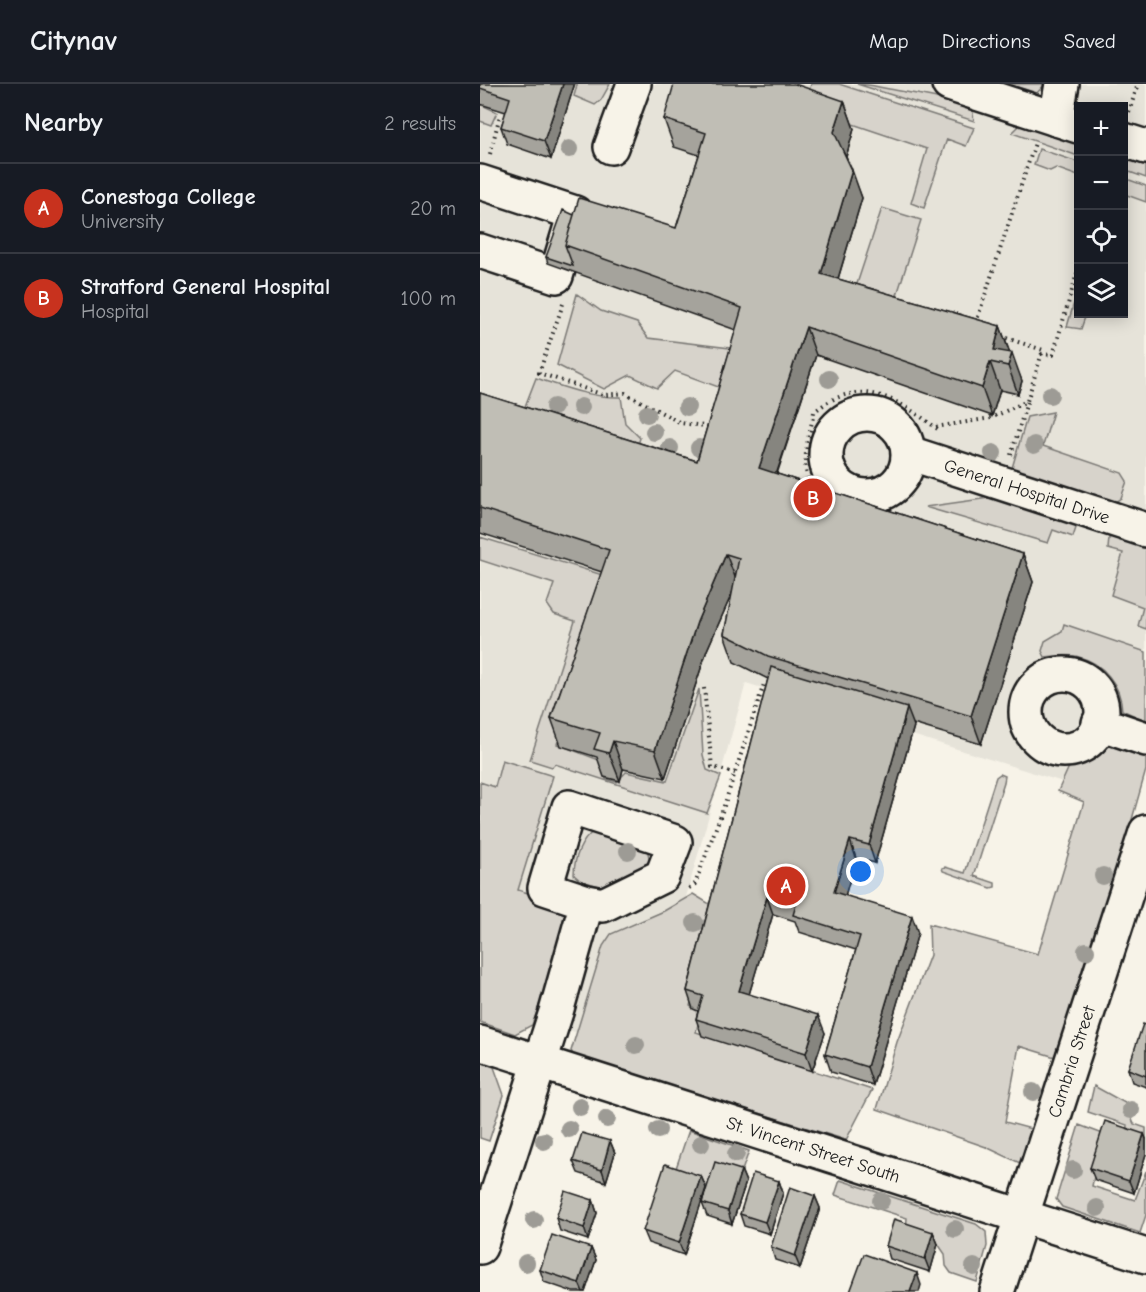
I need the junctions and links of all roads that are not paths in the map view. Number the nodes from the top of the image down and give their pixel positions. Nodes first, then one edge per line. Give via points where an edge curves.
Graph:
1 (634, 84) edge
2 (949, 84) edge
3 (1062, 84) edge
4 (1056, 129) edge
5 (1128, 131) edge
6 (611, 147) dead end
7 (1146, 147) edge
8 (480, 182) edge
9 (480, 251) edge
10 (909, 453) dead end
11 (1146, 530) edge
12 (1099, 723) dead end
13 (1146, 739) edge
14 (1146, 832) edge
15 (587, 902) dead end
16 (480, 1043) edge
17 (538, 1062) junction
18 (1022, 1216) junction
19 (480, 1246) edge
20 (1146, 1256) edge
21 (997, 1292) edge

1 - 6 street
2 - 4 street
3 - 4 street
5 - 7 street
8 - 9 street via 575,213 556,276
10 - 11 street, General Hospital Drive
12 - 13 street
14 - 18 street, Cambria Street
15 - 17 street
16 - 17 street, St. Vincent Street South
17 - 18 street, St. Vincent Street South
17 - 19 street
18 - 20 street, St. Vincent Street South
18 - 21 street, Cambria Street

